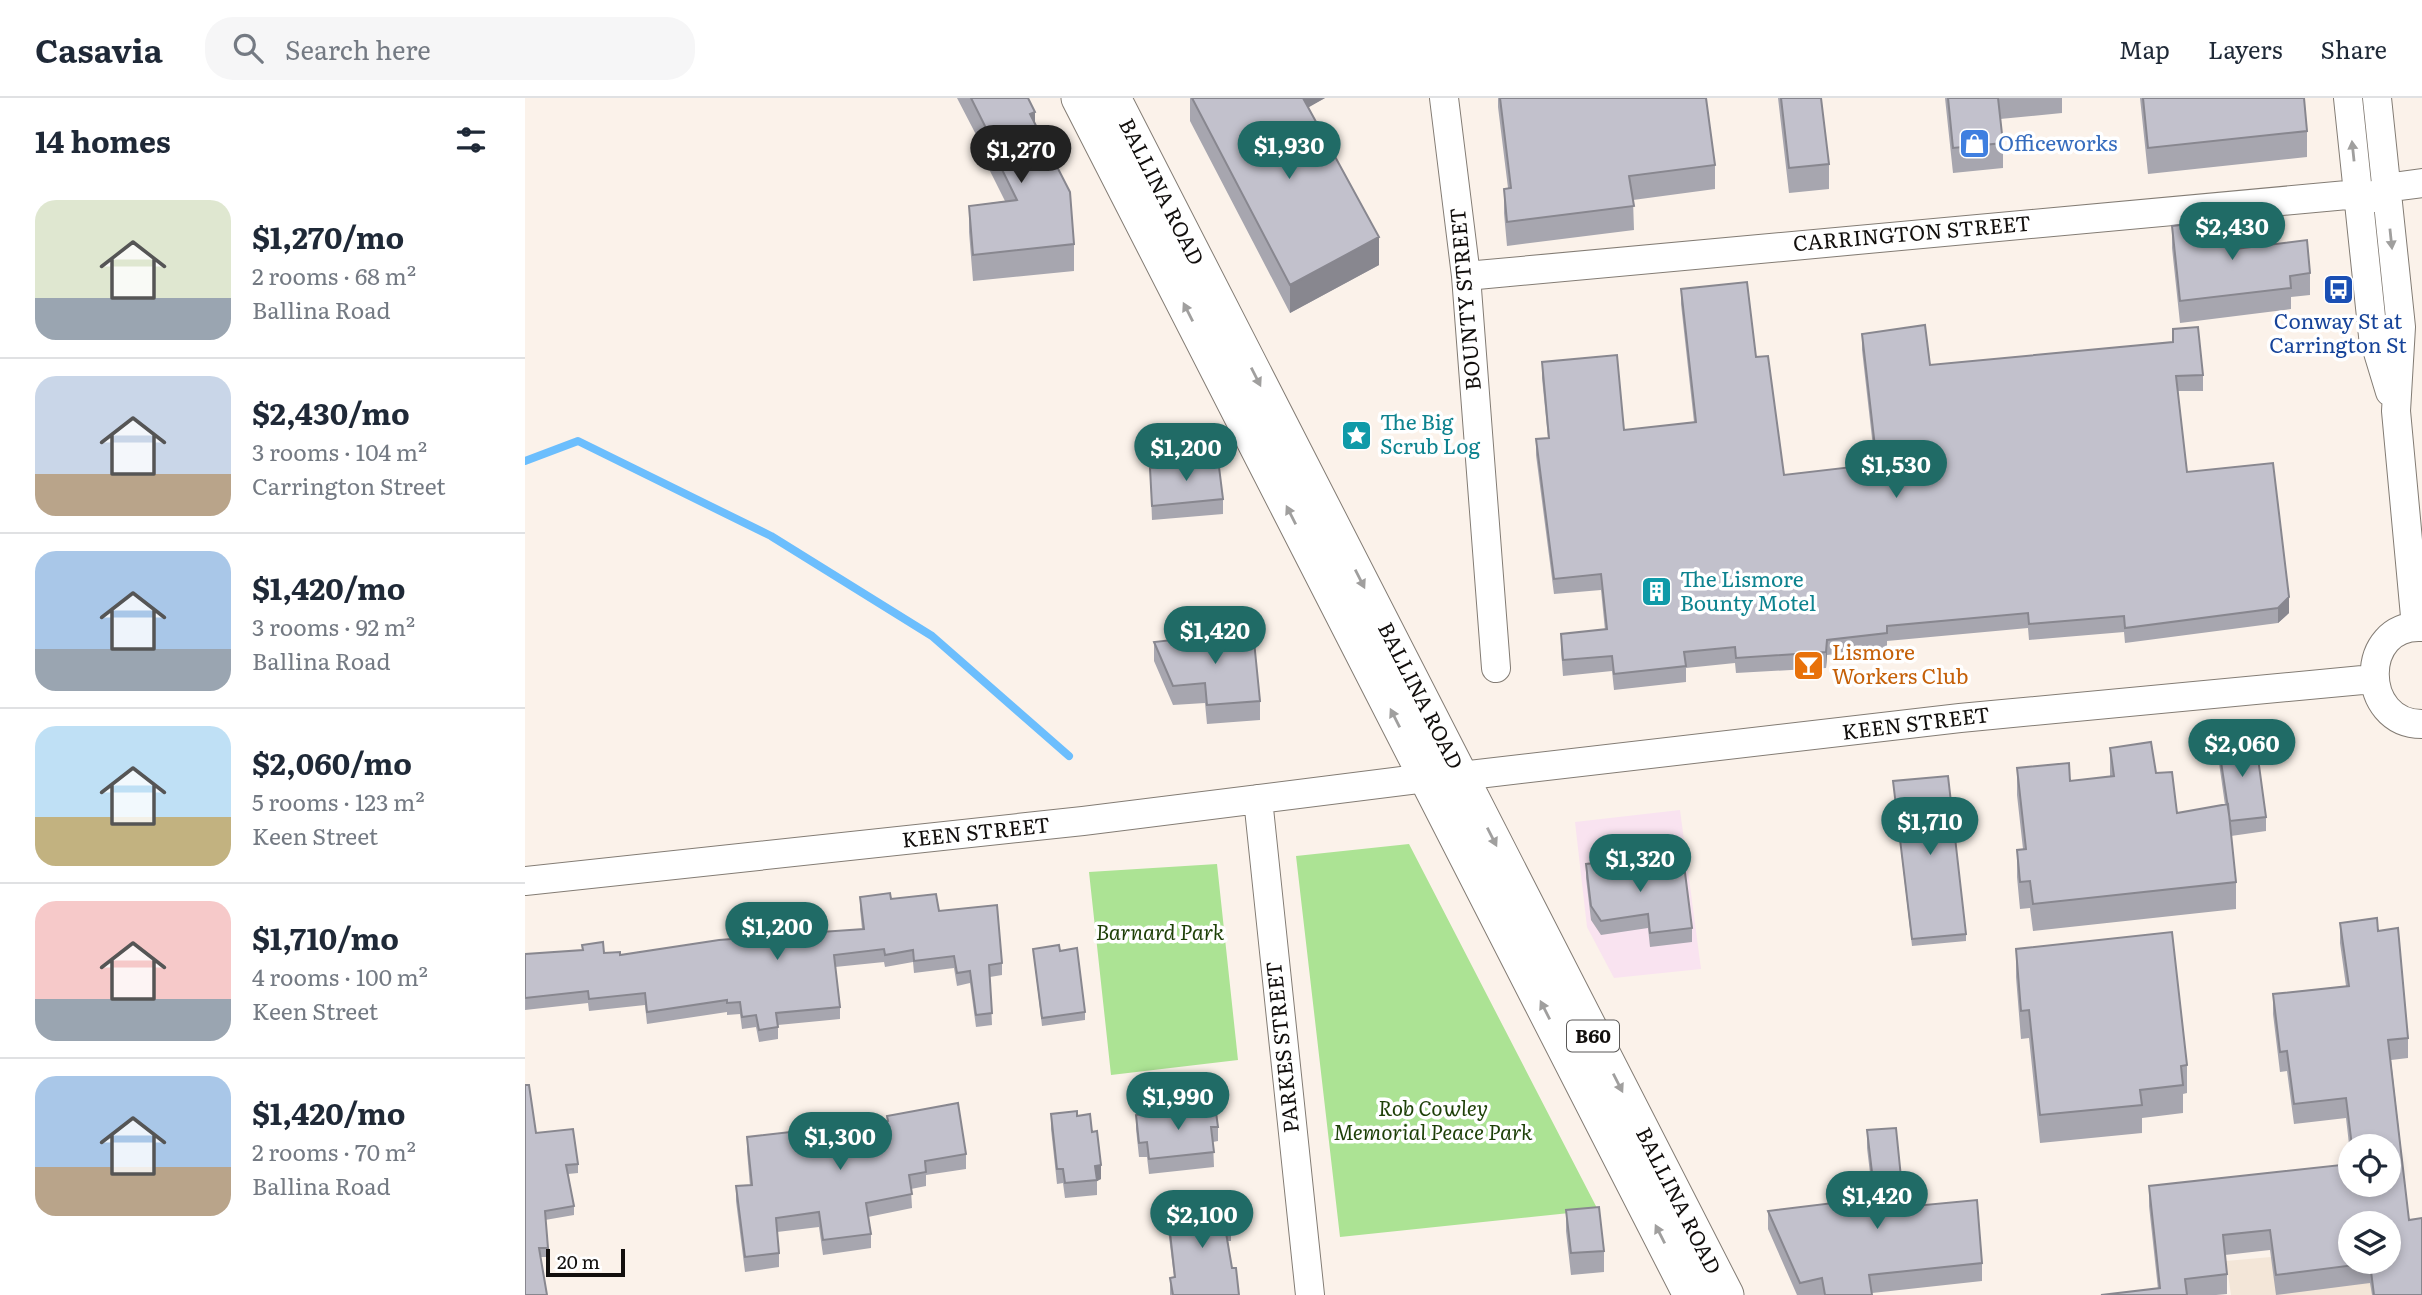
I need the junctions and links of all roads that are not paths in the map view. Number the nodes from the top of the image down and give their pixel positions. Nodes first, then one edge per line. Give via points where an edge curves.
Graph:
1 (1079, 98) edge
2 (1113, 98) edge
3 (1444, 98) edge
4 (2348, 98) edge
5 (2377, 98) edge
6 (2422, 183) edge
7 (2385, 188) junction
8 (2358, 194) junction
9 (1466, 276) junction
10 (2373, 336) junction
11 (2396, 411) junction
12 (2419, 627) edge
13 (1496, 668) dead end
14 (2373, 679) junction
15 (2422, 724) edge
16 (1461, 776) junction
17 (1426, 778) junction
18 (1258, 799) junction
19 (525, 881) edge
20 (1310, 1295) edge
21 (1691, 1295) edge
22 (1726, 1295) edge

17 -> 1 main road, BALLINA ROAD / B60
2 -> 16 main road, BALLINA ROAD / B60
3 - 9 street, BOUNTY STREET
8 -> 4 street
5 - 7 street
6 - 7 street
7 - 10 street via 2374,197 2368,215
7 -> 11 street via 2400,327
8 - 9 street, CARRINGTON STREET
8 - 10 street
9 - 13 street, BOUNTY STREET
10 - 11 street
11 - 12 street
12 - 14 street via 2389,639 2379,650
14 - 15 street via 2385,708 2398,718
14 - 16 street, KEEN STREET via 1960,718
16 -> 22 main road, BALLINA ROAD / B60
17 - 18 street, KEEN STREET
21 -> 17 main road, BALLINA ROAD / B60
18 - 19 street, KEEN STREET
18 - 20 street, PARKES STREET

